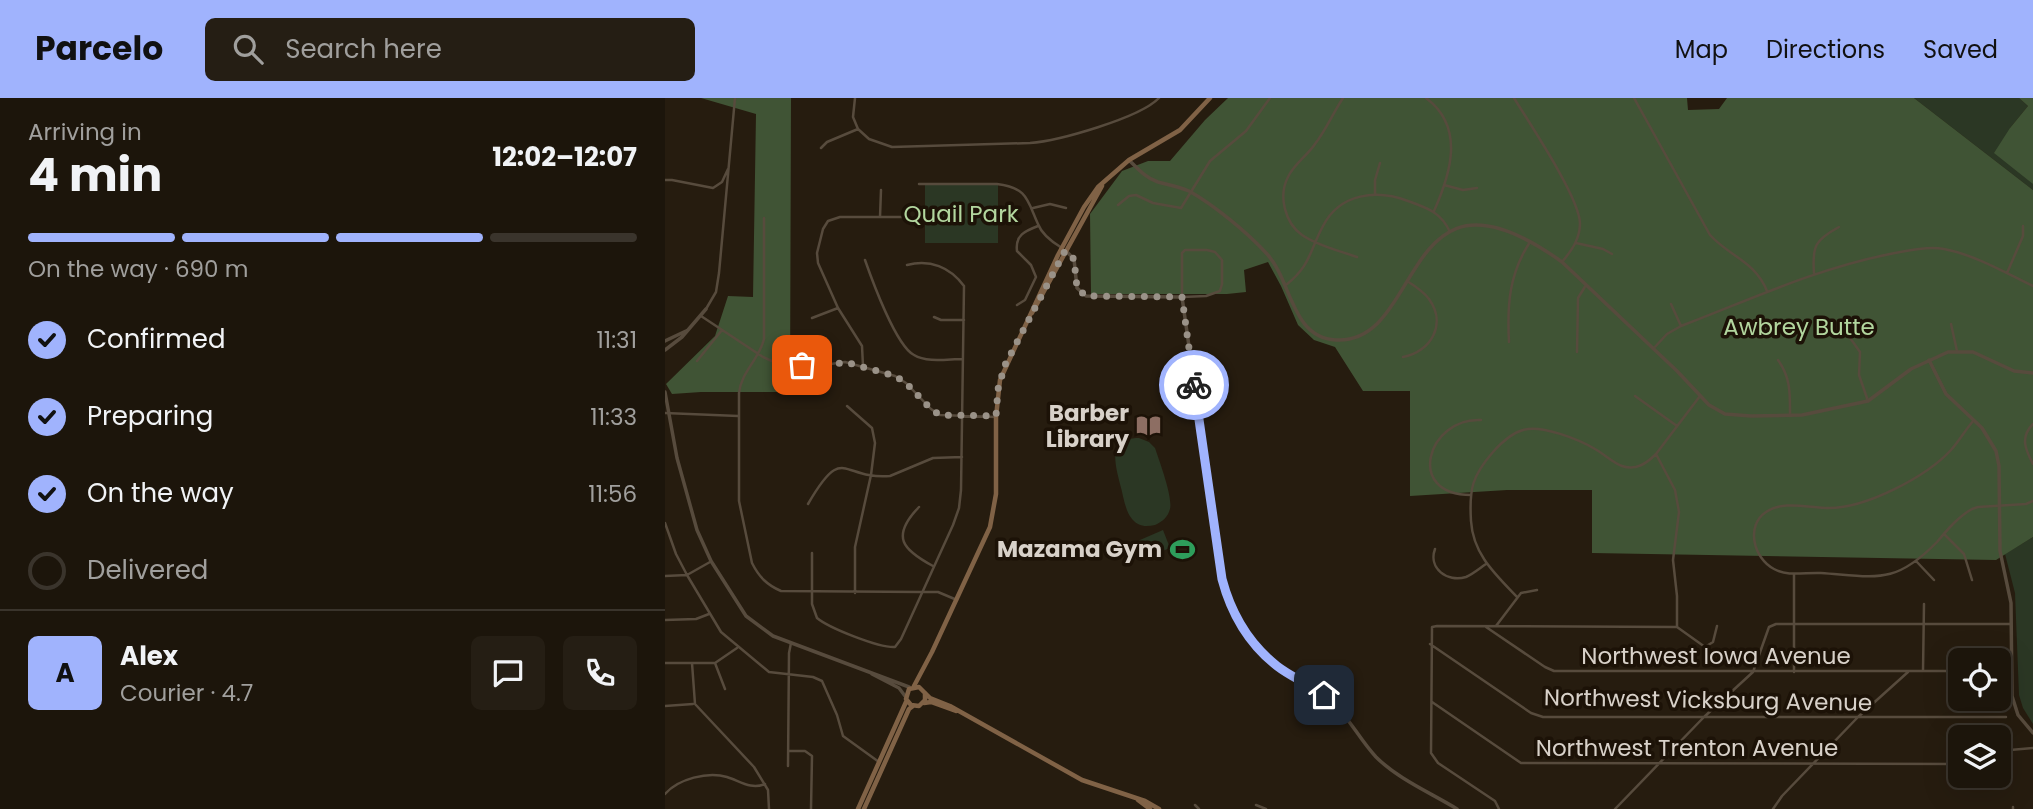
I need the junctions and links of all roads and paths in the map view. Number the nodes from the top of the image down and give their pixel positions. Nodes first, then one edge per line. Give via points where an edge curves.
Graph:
1 (735, 98) edge
2 (855, 98) edge
3 (1159, 98) edge
4 (1198, 98) edge
5 (1210, 98) edge
6 (1271, 98) edge
7 (1343, 98) edge
8 (1426, 98) edge
9 (1435, 98) edge
10 (1514, 98) edge
11 (1634, 98) edge
12 (1432, 102) junction
13 (1205, 105) junction
14 (858, 129) junction
15 (821, 148) dead end
16 (1129, 160) junction
17 (1380, 163) dead end
18 (728, 167) junction
19 (665, 180) edge
20 (919, 184) dead end
21 (1444, 185) junction
22 (1478, 188) dead end
23 (881, 190) dead end
24 (1191, 192) junction
25 (1375, 194) junction
26 (1118, 205) dead end
27 (1033, 208) junction
28 (1066, 208) dead end
29 (1434, 211) junction
30 (903, 217) dead end
31 (764, 218) dead end
32 (880, 218) junction
33 (1038, 226) junction
34 (1839, 226) dead end
35 (2024, 226) dead end
36 (1450, 232) junction
37 (1315, 242) junction
38 (1530, 242) junction
39 (1576, 243) junction
40 (1064, 249) junction
41 (1612, 254) dead end
42 (1357, 257) dead end
43 (865, 260) dead end
44 (1562, 262) junction
45 (907, 265) dead end
46 (1814, 273) junction
47 (2007, 273) junction
48 (1407, 281) junction
49 (1286, 285) junction
50 (1586, 285) junction
51 (2033, 286) edge
52 (1767, 292) junction
53 (1182, 297) junction
54 (1671, 304) dead end
55 (1017, 305) dead end
56 (838, 308) junction
57 (706, 309) joint
58 (701, 316) junction
59 (935, 317) dead end
60 (812, 318) dead end
61 (964, 320) junction
62 (1951, 324) dead end
63 (1681, 326) junction
64 (688, 330) junction
65 (722, 330) junction
66 (1849, 335) dead end
67 (665, 341) edge
68 (1509, 342) dead end
69 (1653, 349) junction
70 (665, 350) edge
71 (1957, 351) junction
72 (1577, 352) dead end
73 (758, 354) junction
74 (1403, 357) dead end
75 (962, 359) junction
76 (1778, 359) dead end
77 (1929, 360) junction
78 (697, 361) dead end
79 (863, 366) junction
80 (2033, 373) edge
81 (665, 392) edge
82 (1635, 396) dead end
83 (1700, 396) junction
84 (1868, 401) junction
85 (848, 406) dead end
86 (667, 413) edge
87 (739, 416) junction
88 (963, 416) junction
89 (996, 416) junction
90 (1790, 416) junction
91 (1481, 420) dead end
92 (1973, 420) junction
93 (2033, 424) edge
94 (1677, 426) junction
95 (1656, 454) junction
96 (961, 457) junction
97 (2033, 464) edge
98 (871, 475) junction
99 (1471, 495) junction
100 (2033, 501) edge
101 (808, 504) dead end
102 (1999, 505) junction
103 (919, 507) dead end
104 (665, 523) edge
105 (667, 534) edge
106 (1944, 534) junction
107 (1435, 549) dead end
108 (812, 553) dead end
109 (711, 561) junction
110 (1916, 561) junction
111 (1486, 564) junction
112 (933, 566) junction
113 (1794, 573) junction
114 (687, 575) junction
115 (665, 576) edge
116 (1934, 580) dead end
117 (1972, 580) dead end
118 (1537, 590) dead end
119 (812, 592) junction
120 (922, 592) junction
121 (855, 593) junction
122 (1517, 597) junction
123 (957, 600) junction
124 (1924, 604) dead end
125 (709, 614) junction
126 (665, 620) edge
127 (1924, 623) junction
128 (1794, 624) junction
129 (2011, 624) junction
130 (1485, 626) junction
131 (1496, 626) junction
132 (1717, 626) dead end
133 (1677, 627) junction
134 (792, 643) junction
135 (1430, 644) junction
136 (738, 648) junction
137 (2011, 648) edge
138 (932, 652) junction
139 (665, 663) edge
140 (692, 663) junction
141 (715, 663) junction
142 (867, 671) junction
143 (1909, 671) junction
144 (1923, 671) junction
145 (1948, 671) edge
146 (2011, 671) edge
147 (1753, 672) junction
148 (1794, 672) junction
149 (789, 674) junction
150 (913, 687) junction
151 (725, 689) dead end
152 (923, 691) junction
153 (906, 699) junction
154 (1432, 702) junction
155 (923, 703) junction
156 (695, 704) junction
157 (665, 706) edge
158 (913, 706) junction
159 (963, 713) junction
160 (1704, 717) junction
161 (1859, 717) junction
162 (2006, 718) dead end
163 (2033, 733) edge
164 (2033, 748) edge
165 (2011, 750) edge
166 (788, 751) junction
167 (879, 762) junction
168 (1659, 764) junction
169 (1815, 764) junction
170 (1948, 764) edge
171 (788, 766) dead end
172 (765, 784) junction
173 (665, 794) edge
174 (1137, 800) junction
175 (1256, 804) dead end
176 (1195, 805) dead end
177 (769, 809) edge
178 (810, 809) edge
179 (857, 809) edge
180 (864, 809) edge
181 (1150, 809) edge
182 (1159, 809) edge
183 (1199, 809) edge
184 (1266, 809) edge
185 (1457, 809) edge
186 (1499, 809) edge
187 (1615, 809) edge
188 (1773, 809) edge

1 - 18 street
2 - 14 street via 853,117
3 - 14 street via 1145,109 1102,125 1040,142 892,147 869,139
4 - 13 street
5 - 13 main road
6 - 24 street via 1247,131 1210,161
7 - 37 street via 1284,189 1286,213 1296,229
8 - 12 street
9 - 12 street
10 - 39 street via 1576,206 1580,222
11 - 52 street via 1710,234 1757,271
12 - 21 street via 1451,133 1452,160
13 - 16 main road via 1172,136
14 - 15 street
16 - 24 street via 1156,181
16 - 40 main road via 1102,184
17 - 25 street
18 - 19 street via 722,182 713,188
18 - 57 street via 716,292
20 - 27 street via 1002,185 1017,190
21 - 22 street
21 - 29 street
23 - 32 street
24 - 26 street via 1181,208 1136,195
24 - 49 street via 1264,251
25 - 29 street
25 - 37 street via 1336,209
27 - 28 street via 1050,204
27 - 33 street
29 - 36 street
30 - 32 street
31 - 73 street via 764,340
32 - 56 street via 840,217 828,221 823,229 818,263
33 - 40 street
33 - 55 street via 1017,241 1017,251 1036,277 1025,300
34 - 46 street via 1815,246
35 - 47 street
36 - 38 street via 1488,225
36 - 48 street via 1432,245
37 - 42 street
37 - 49 street via 1302,271
38 - 44 street
38 - 68 street via 1507,305
39 - 41 street
39 - 44 street
40 - 53 street via 1074,259 1077,288 1086,296
40 - 89 main road via 1003,371
43 - 75 street via 906,350 927,359
44 - 50 street
45 - 61 street via 936,264 954,275 964,286
46 - 47 street via 1901,252 1941,249
46 - 52 street
47 - 51 street
48 - 49 street via 1369,330 1337,340 1321,337 1306,326
48 - 74 street via 1429,298 1437,320 1430,342
50 - 69 street
50 - 72 street via 1578,298
52 - 63 street
53 - 53 street via 1218,293 1223,266 1215,252 1182,253
53 - 185 street via 1222,579 1237,619 1269,659 1332,702 1386,766
54 - 63 street
56 - 60 street
56 - 79 street via 862,346
57 - 58 street
58 - 64 street
58 - 65 street
59 - 61 street
61 - 75 street
62 - 71 street
63 - 69 street
64 - 67 street
64 - 70 street
65 - 73 street
65 - 78 street
66 - 84 street via 1860,352 1859,375
69 - 83 street
71 - 77 street
71 - 80 street via 1980,354 2014,371
73 - 79 street via 774,362 809,367 840,362
73 - 87 street via 740,384
75 - 88 street
76 - 90 street via 1790,384
77 - 84 street
77 - 92 street via 1946,394
79 - 88 street via 902,379 940,415
81 - 86 street
82 - 94 street
83 - 90 street via 1725,414
83 - 94 street
84 - 90 street
85 - 98 street via 872,428
86 - 87 street
86 - 109 street via 684,488
87 - 119 street via 739,501 752,563 763,581 781,591
88 - 89 street
88 - 96 street
89 - 123 main road via 995,508
91 - 99 street via 1472,419 1448,431 1433,444 1430,455 1433,477 1440,487
92 - 102 street via 1996,451
92 - 113 street via 1952,449 1924,473 1864,502 1847,507 1781,506 1766,512 1755,528 1759,555 1777,571
93 - 97 street via 2024,439
94 - 95 street
95 - 99 street via 1643,465 1622,466 1572,437 1524,429 1503,442 1478,470
95 - 133 street via 1675,490 1679,512 1673,560
96 - 98 street via 933,457 890,476
96 - 112 street via 959,508
98 - 101 street via 848,468 834,470
98 - 121 street via 855,547
99 - 111 street via 1473,535
100 - 102 street
102 - 106 street via 1972,509
102 - 129 street via 2000,551
103 - 112 street via 904,530 905,546
104 - 105 street
105 - 114 street
106 - 110 street
106 - 117 street via 1964,554
107 - 111 street via 1435,566 1452,578 1467,577
108 - 119 street
109 - 114 street
109 - 134 street via 745,616
110 - 113 street via 1883,576
110 - 116 street
111 - 122 street
112 - 120 street
113 - 128 street
114 - 115 street
114 - 125 street
118 - 122 street
119 - 120 street via 813,611 823,623 890,647 901,639
119 - 121 street
120 - 121 street
120 - 123 street
122 - 131 street
123 - 138 main road
124 - 127 street
125 - 126 street
125 - 136 street
127 - 128 street
127 - 129 street
127 - 144 street
128 - 147 street via 1769,627
128 - 148 street
129 - 137 street
130 - 131 street
130 - 135 street via 1432,628
130 - 147 street, Northwest Iowa Avenue via 1554,671
131 - 133 street
132 - 133 street via 1713,642 1705,647
134 - 142 street
134 - 149 street
135 - 154 street
135 - 160 street, Northwest Vicksburg Avenue via 1543,717
136 - 141 street
136 - 149 street via 765,670
138 - 150 main road
138 - 152 main road
139 - 140 street
140 - 141 street
140 - 156 street
141 - 151 street
142 - 150 street
142 - 153 street via 899,688
143 - 144 street, Northwest Iowa Avenue
143 - 148 street, Northwest Iowa Avenue
143 - 161 street
144 - 145 street, Northwest Iowa Avenue
146 - 163 street via 2015,707
147 - 148 street, Northwest Iowa Avenue
147 - 160 street
149 - 166 street
149 - 167 street via 813,677 825,684 843,736
150 - 152 main road
150 - 153 main road
152 - 155 main road
152 - 159 main road
153 - 158 main road
153 - 167 main road
154 - 168 street, Northwest Trenton Avenue via 1521,763
154 - 186 street via 1435,761 1495,801
155 - 158 main road
155 - 159 main road
156 - 157 street
156 - 172 street via 746,756
158 - 180 main road
159 - 174 main road via 1082,780
160 - 161 street, Northwest Vicksburg Avenue
160 - 168 street
161 - 162 street, Northwest Vicksburg Avenue
161 - 169 street
164 - 165 street
166 - 171 street
166 - 178 street via 812,756
167 - 179 main road
168 - 169 street, Northwest Trenton Avenue
168 - 187 street
169 - 170 street, Northwest Trenton Avenue
169 - 188 street
172 - 173 street via 751,786 721,775 706,776 676,784
172 - 177 street
174 - 181 main road
174 - 182 main road
175 - 184 street
176 - 183 street

